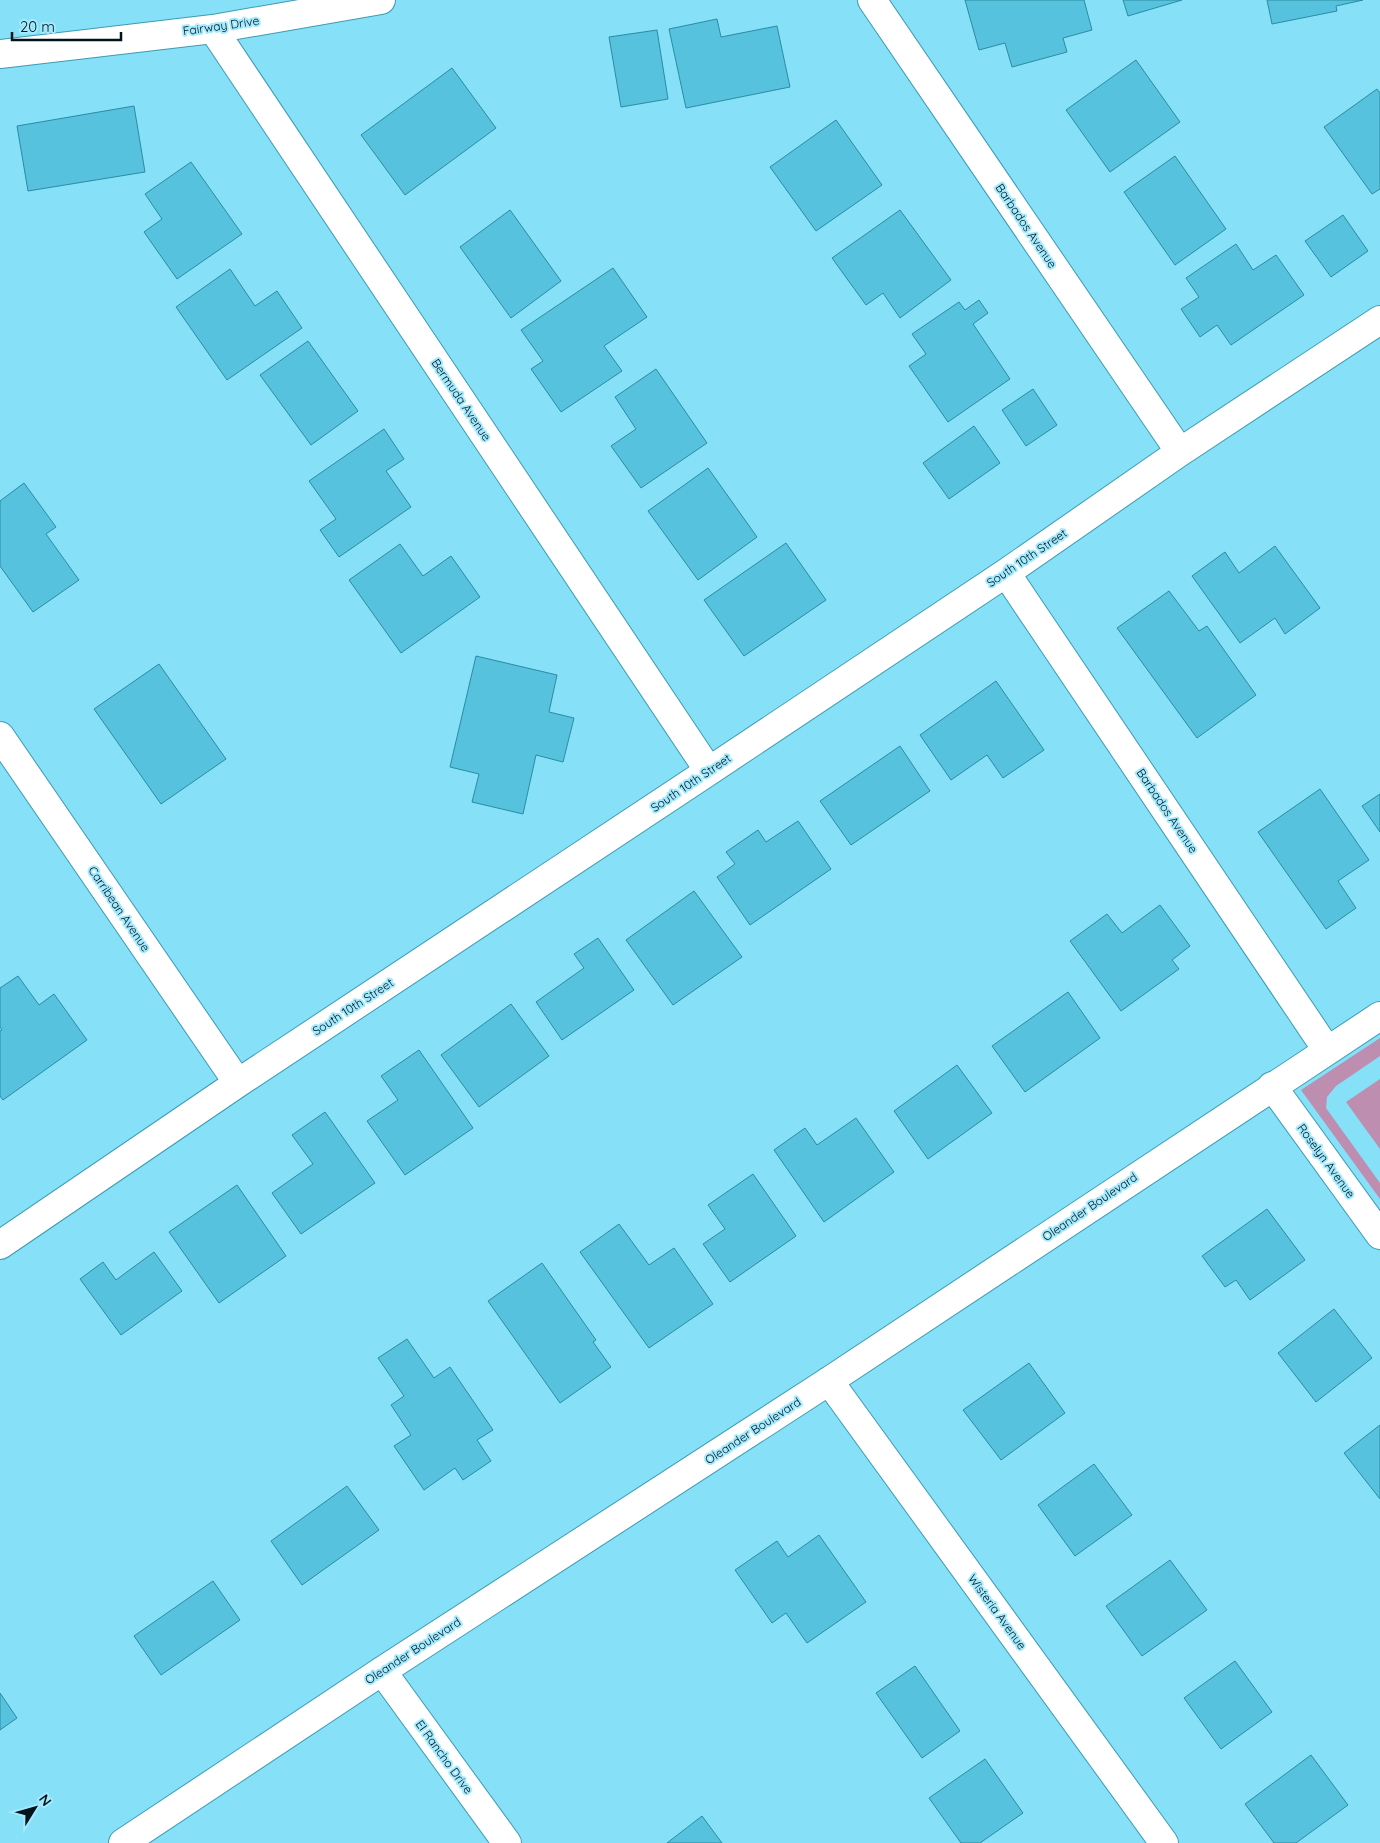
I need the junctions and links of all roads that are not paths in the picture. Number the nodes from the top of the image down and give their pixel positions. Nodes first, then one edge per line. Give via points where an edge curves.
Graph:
1 (381, 0) edge
2 (872, 0) edge
3 (213, 29) junction
4 (0, 54) edge
5 (1380, 320) edge
6 (1180, 452) junction
7 (1006, 572) junction
8 (0, 736) edge
9 (709, 771) junction
10 (1380, 1016) edge
11 (1327, 1050) junction
12 (238, 1083) junction
13 (1272, 1086) junction
14 (1380, 1235) edge
15 (0, 1245) edge
16 (829, 1381) junction
17 (382, 1671) junction
18 (124, 1843) edge
19 (507, 1843) edge
20 (1164, 1843) edge

1 - 3 street, Fairway Drive
2 - 6 street, Barbados Avenue
3 - 4 street, Fairway Drive
3 - 9 street, Bermuda Avenue
5 - 6 street, South 10th Street
6 - 7 street, South 10th Street
7 - 9 street, South 10th Street
7 - 11 street, Barbados Avenue
8 - 12 street, Carribean Avenue
9 - 12 street, South 10th Street
10 - 11 street, Oleander Boulevard
11 - 13 street, Oleander Boulevard
12 - 15 street, South 10th Street
13 - 14 street, Roselyn Avenue
13 - 16 street, Oleander Boulevard
16 - 17 street, Oleander Boulevard
16 - 20 street, Wisteria Avenue
17 - 18 street, Oleander Boulevard
17 - 19 street, El Rancho Drive

